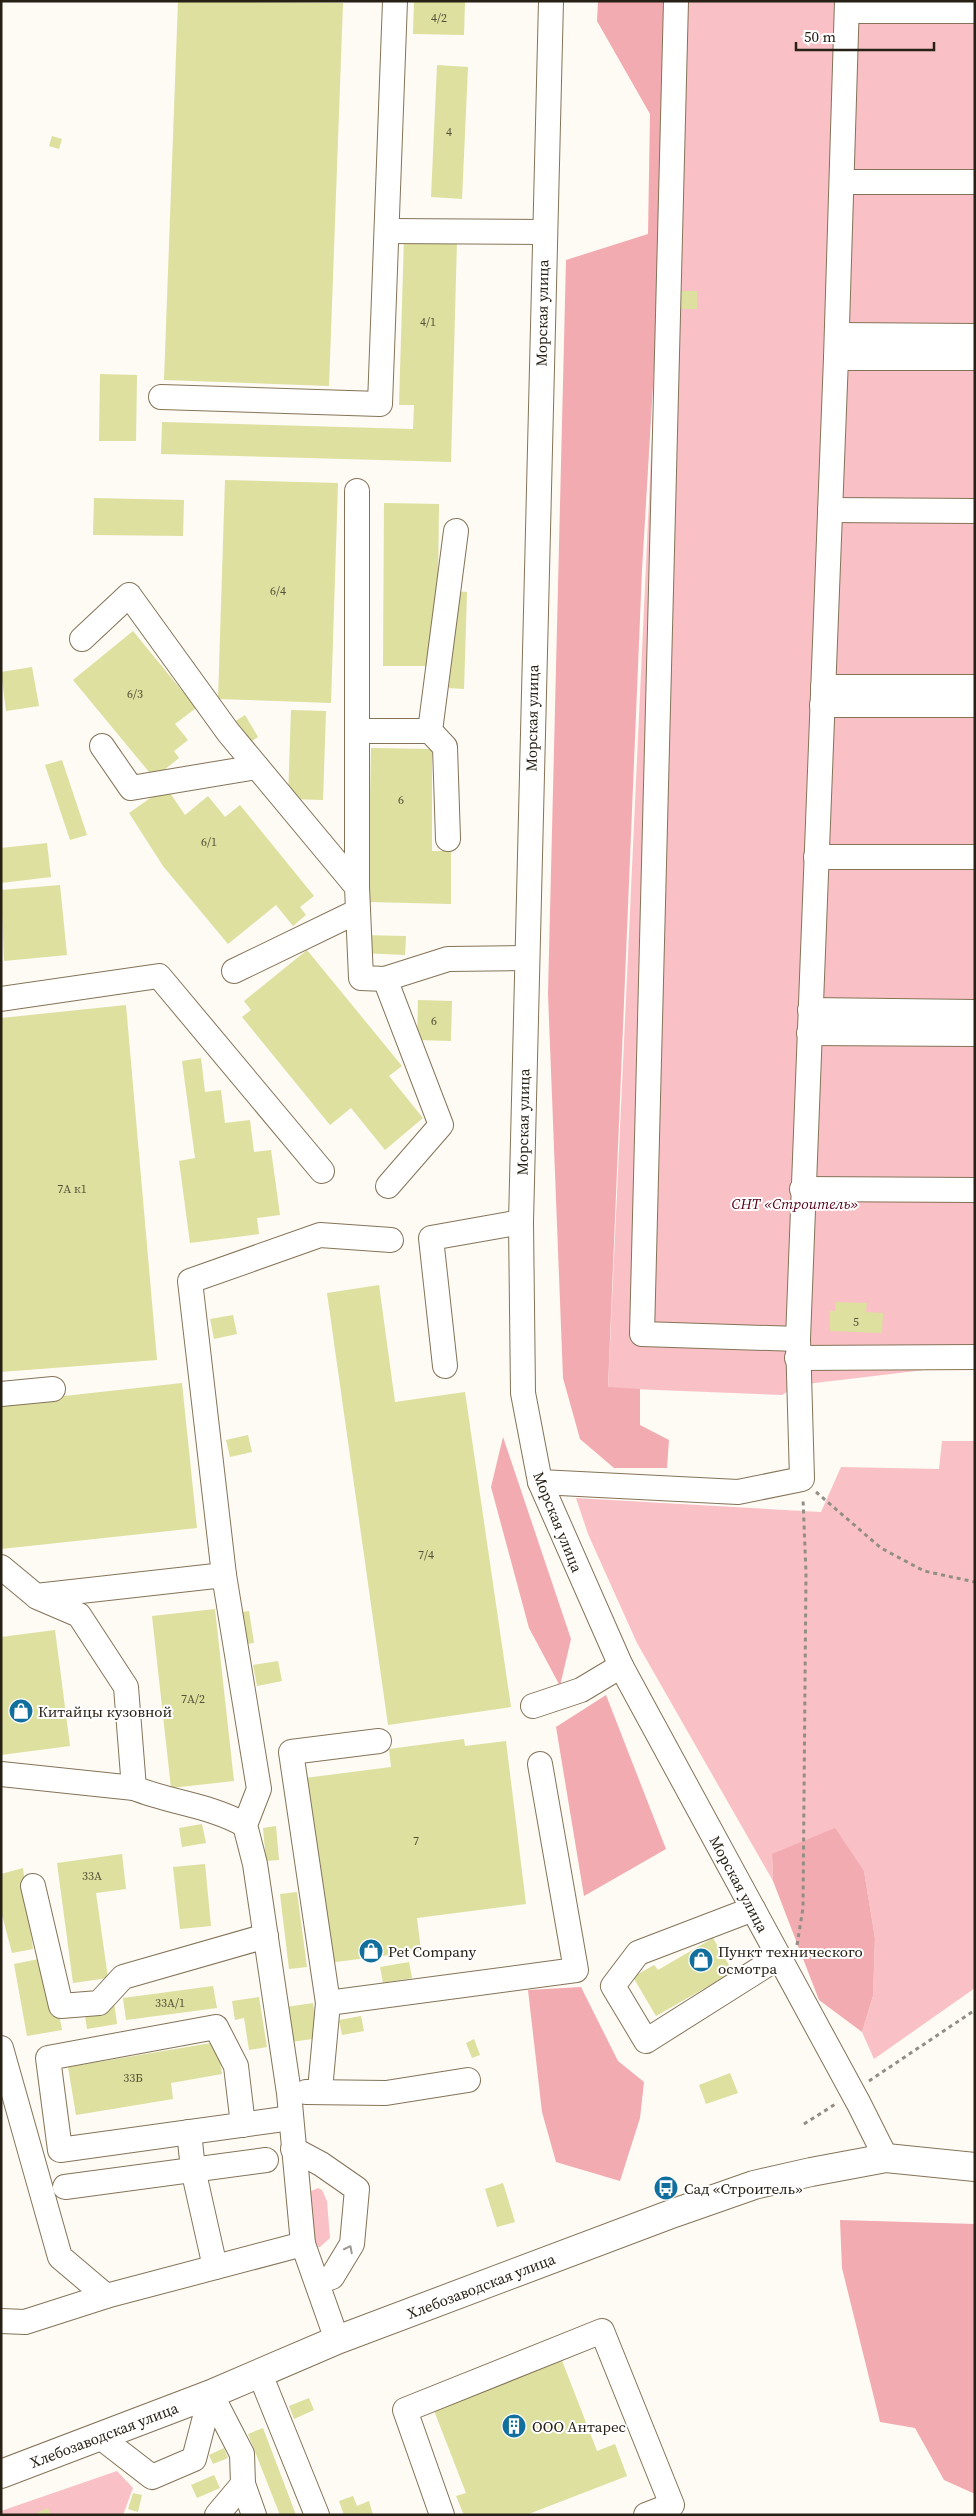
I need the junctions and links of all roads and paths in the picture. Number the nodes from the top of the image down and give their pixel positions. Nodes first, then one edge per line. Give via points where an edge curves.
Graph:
1 (396, 1) edge
2 (551, 1) edge
3 (676, 1) edge
4 (847, 6) edge
5 (975, 11) edge
6 (842, 182) junction
7 (975, 182) edge
8 (387, 231) junction
9 (544, 232) junction
10 (837, 335) junction
11 (975, 336) edge
12 (836, 358) junction
13 (975, 358) edge
14 (161, 397) dead end
15 (357, 491) dead end
16 (830, 510) junction
17 (975, 511) edge
18 (456, 531) dead end
19 (82, 639) dead end
20 (975, 687) edge
21 (822, 696) junction
22 (975, 704) edge
23 (430, 730) junction
24 (357, 731) junction
25 (102, 746) dead end
26 (257, 767) junction
27 (448, 839) dead end
28 (816, 857) junction
29 (975, 858) edge
30 (357, 887) junction
31 (358, 911) junction
32 (526, 958) junction
33 (234, 971) dead end
34 (385, 979) junction
35 (1, 999) edge
36 (975, 1012) edge
37 (809, 1022) junction
38 (975, 1034) edge
39 (322, 1171) dead end
40 (388, 1186) dead end
41 (802, 1189) junction
42 (975, 1190) edge
43 (521, 1222) junction
44 (390, 1240) dead end
45 (798, 1349) junction
46 (975, 1357) edge
47 (445, 1366) dead end
48 (52, 1389) dead end
49 (1, 1394) edge
50 (802, 1479) junction
51 (540, 1482) junction
52 (1, 1567) edge
53 (224, 1575) junction
54 (975, 1582) edge
55 (36, 1596) junction
56 (621, 1666) junction
57 (533, 1706) dead end
58 (379, 1741) dead end
59 (540, 1764) dead end
60 (1, 1774) edge
61 (134, 1788) junction
62 (245, 1825) junction
63 (33, 1886) dead end
64 (752, 1908) junction
65 (266, 1936) junction
66 (779, 1957) junction
67 (792, 1981) junction
68 (328, 2003) junction
69 (975, 2010) edge
70 (3, 2063) edge
71 (468, 2080) dead end
72 (320, 2090) junction
73 (852, 2092) junction
74 (289, 2093) junction
75 (291, 2118) junction
76 (804, 2124) dead end
77 (243, 2125) junction
78 (189, 2132) junction
79 (293, 2149) junction
80 (886, 2158) junction
81 (266, 2160) dead end
82 (975, 2168) edge
83 (193, 2169) junction
84 (65, 2187) dead end
85 (303, 2244) junction
86 (215, 2267) junction
87 (317, 2282) junction
88 (106, 2296) junction
89 (1, 2321) edge
90 (337, 2340) junction
91 (260, 2374) junction
92 (211, 2394) junction
93 (100, 2436) junction
94 (1, 2474) edge
95 (244, 2484) junction
96 (217, 2515) edge
97 (254, 2515) edge
98 (317, 2515) edge
99 (442, 2515) edge
100 (646, 2515) edge

1 - 8 street
2 - 9 street, Морская улица
3 - 45 street via 642,1334
4 - 5 street
4 - 6 street
6 - 7 street
6 - 10 street
8 - 9 street
8 - 14 street via 380,404
9 - 32 street, Морская улица
10 - 11 street
10 - 12 street
12 - 13 street
12 - 16 street
15 - 24 street
16 - 17 street
16 - 21 street
18 - 23 street
19 - 26 street via 128,595
20 - 21 street
21 - 22 street
21 - 28 street
23 - 24 street
23 - 27 street via 445,747
24 - 30 street
25 - 26 street via 131,788
26 - 30 street
28 - 29 street
28 - 37 street
30 - 31 street
31 - 33 street
31 - 34 street via 361,978
32 - 34 street via 448,959
32 - 43 street, Морская улица
34 - 40 street via 442,1125
35 - 39 street via 159,976
36 - 37 street
37 - 38 street
37 - 41 street
41 - 42 street
41 - 45 street
43 - 47 street via 431,1238
43 - 51 street, Морская улица via 523,1393
44 - 53 street via 320,1235 190,1281
45 - 46 street
45 - 50 street
48 - 49 street
50 - 51 street via 738,1492
50 - 54 path via 881,1548 924,1571
50 - 67 path via 806,1573 803,1908
51 - 56 street, Морская улица
52 - 55 street
53 - 55 street
53 - 62 street via 259,1789
55 - 61 street via 79,1615 126,1687
56 - 57 street via 581,1690
56 - 64 street, Морская улица
58 - 68 street via 291,1752
59 - 68 street via 576,1970
60 - 61 street
61 - 62 street via 225,1813
62 - 65 street via 255,1864
63 - 65 street via 61,2006 99,2003 123,1977
64 - 66 street, Морская улица
64 - 66 street via 638,1953 613,1986 646,2041
65 - 74 street
66 - 67 street, Морская улица
67 - 73 street, Морская улица
68 - 72 street
69 - 73 path
70 - 88 street via 60,2258
71 - 72 street via 386,2093
72 - 74 street
73 - 76 path
73 - 80 street, Морская улица
74 - 75 street
75 - 77 street
75 - 79 street
77 - 78 street
77 - 78 street via 236,2066 216,2027 48,2058 60,2150
78 - 83 street
79 - 85 street
87 -> 79 street via 332,2276 352,2244 357,2189
80 - 82 main road, Хлебозаводская улица
80 - 90 main road, Хлебозаводская улица via 754,2186
81 - 83 street
83 - 84 street
83 - 86 street
85 - 86 street
85 - 87 street
86 - 88 street
87 - 90 street
88 - 89 street via 25,2322
90 - 91 main road, Хлебозаводская улица
91 - 92 main road, Хлебозаводская улица
91 - 98 street
92 - 93 main road, Хлебозаводская улица
92 - 93 street via 194,2459 152,2477
92 - 95 street via 242,2454
93 - 94 main road, Хлебозаводская улица
95 - 96 street
95 - 97 street
99 - 100 street via 405,2410 602,2331 672,2505

